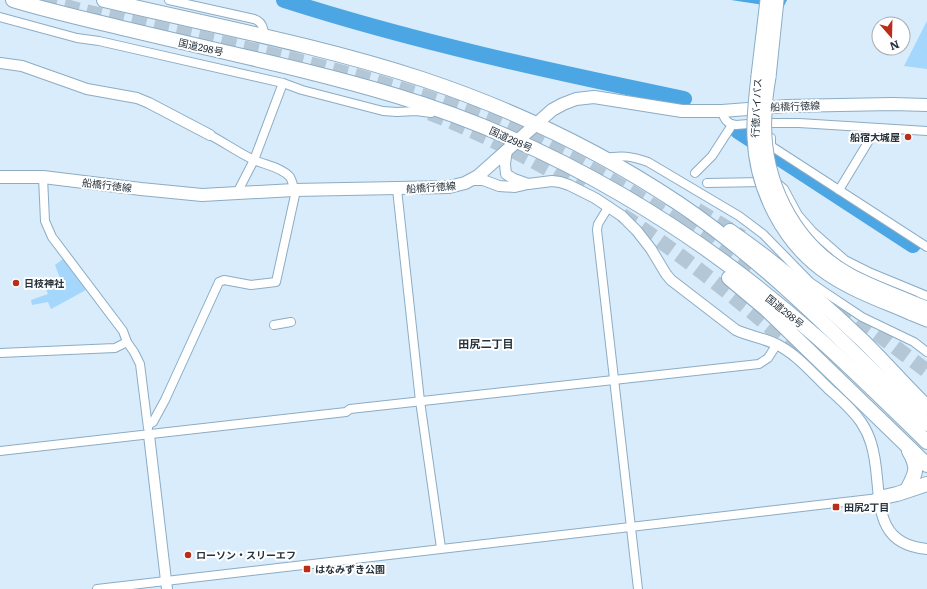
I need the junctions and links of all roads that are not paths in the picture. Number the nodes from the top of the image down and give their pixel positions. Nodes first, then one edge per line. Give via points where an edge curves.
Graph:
1 (13, 0) edge
2 (104, 0) edge
3 (169, 0) edge
4 (767, 0) edge
5 (777, 0) edge
6 (0, 17) edge
7 (265, 37) junction
8 (0, 63) edge
9 (283, 83) junction
10 (927, 105) edge
11 (722, 111) junction
12 (456, 116) junction
13 (760, 123) junction
14 (771, 123) junction
15 (535, 124) junction
16 (732, 125) junction
17 (876, 129) junction
18 (927, 131) edge
19 (210, 135) joint
20 (512, 146) junction
21 (604, 158) junction
22 (254, 160) junction
23 (695, 173) dead end
24 (0, 177) edge
25 (43, 177) junction
26 (471, 180) junction
27 (768, 182) junction
28 (707, 183) dead end
29 (528, 184) junction
30 (397, 189) junction
31 (294, 190) junction
32 (839, 190) junction
33 (237, 193) junction
34 (634, 203) junction
35 (680, 204) junction
36 (609, 206) junction
37 (927, 247) edge
38 (927, 296) edge
39 (912, 308) junction
40 (927, 308) edge
41 (927, 320) edge
42 (292, 322) dead end
43 (274, 324) dead end
44 (127, 342) junction
45 (777, 344) junction
46 (927, 352) edge
47 (0, 353) edge
48 (615, 381) junction
49 (420, 401) junction
50 (927, 407) edge
51 (927, 424) edge
52 (148, 430) junction
53 (904, 442) junction
54 (927, 442) edge
55 (0, 451) edge
56 (927, 464) edge
57 (927, 472) edge
58 (927, 484) edge
59 (907, 490) junction
60 (878, 498) junction
61 (632, 527) junction
62 (441, 548) junction
63 (927, 549) edge
64 (166, 585) edge
65 (97, 589) edge
66 (638, 589) edge

1 - 12 highway, 国道298号 via 323,75 398,96
2 - 7 highway, 国道298号
3 - 7 street via 254,19 263,25
4 - 39 main road, 行徳バイパス, bridge via 754,126 757,166 769,202 787,234 816,266 845,284
5 - 39 main road, 行徳バイパス, bridge via 765,126 768,160 782,202 799,230 823,256
6 - 9 street via 77,38
7 - 15 highway, 国道298号 via 348,57 422,79 483,101
8 - 19 street via 22,66 87,89 143,100
9 - 12 street via 382,111 416,111
9 - 22 street
10 - 11 main road, 船橋行徳線 via 787,106
11 - 15 main road, 船橋行徳線 via 682,111 594,97 570,101 556,107
11 - 16 street via 724,119
12 - 20 highway, 国道298号
13 - 14 street
13 - 16 street
13 - 27 street via 763,161
14 - 17 street
14 - 32 street via 771,146
15 - 20 main road, 船橋行徳線
15 - 21 highway, 国道298号
16 - 23 street via 712,156
17 - 18 street
17 - 32 street
19 - 22 street
20 - 26 main road, 船橋行徳線
20 - 29 street via 505,164 506,174
20 - 34 highway, 国道298号 via 574,168
21 - 35 highway, 国道298号
21 - 46 street via 620,156 648,162 739,216 763,234 810,282 862,317 914,342
22 - 31 street via 285,174 289,177
22 - 33 street
24 - 25 main road, 船橋行徳線
25 - 33 main road, 船橋行徳線 via 187,194
25 - 44 street via 45,221 48,230 122,331
26 - 29 street via 483,180 499,186 515,187
26 - 30 main road, 船橋行徳線 via 449,187
27 - 28 street
27 - 38 street via 777,183 784,189 798,215 845,260
29 - 36 street via 560,182
30 - 31 main road, 船橋行徳線
30 - 49 street
31 - 33 main road, 船橋行徳線
31 - 52 street via 276,282 251,285 224,280 219,282 165,400
32 - 37 street
34 - 53 highway via 766,309
34 - 54 highway, 国道298号 via 705,249 774,301 854,371
35 - 50 highway via 721,225 777,265 862,340
35 - 51 highway, 国道298号 via 783,286
36 - 45 street via 637,231 671,280 736,330
36 - 48 street via 597,230
39 - 40 main road, 行徳バイパス
39 - 41 main road, 行徳バイパス
42 - 43 street
44 - 47 street via 115,348
44 - 52 street via 140,364
45 - 48 street via 768,358 759,364
45 - 60 street via 798,359 860,421 872,444
48 - 49 street
48 - 61 street
49 - 52 street via 350,409 338,413
49 - 62 street
52 - 55 street
52 - 64 street
53 - 56 highway
53 - 59 highway via 916,468
57 - 59 highway
58 - 59 highway
59 - 60 highway
60 - 61 street
60 - 63 street via 885,525 891,534 903,543
61 - 62 street
61 - 66 street
62 - 64 street
64 - 65 street

